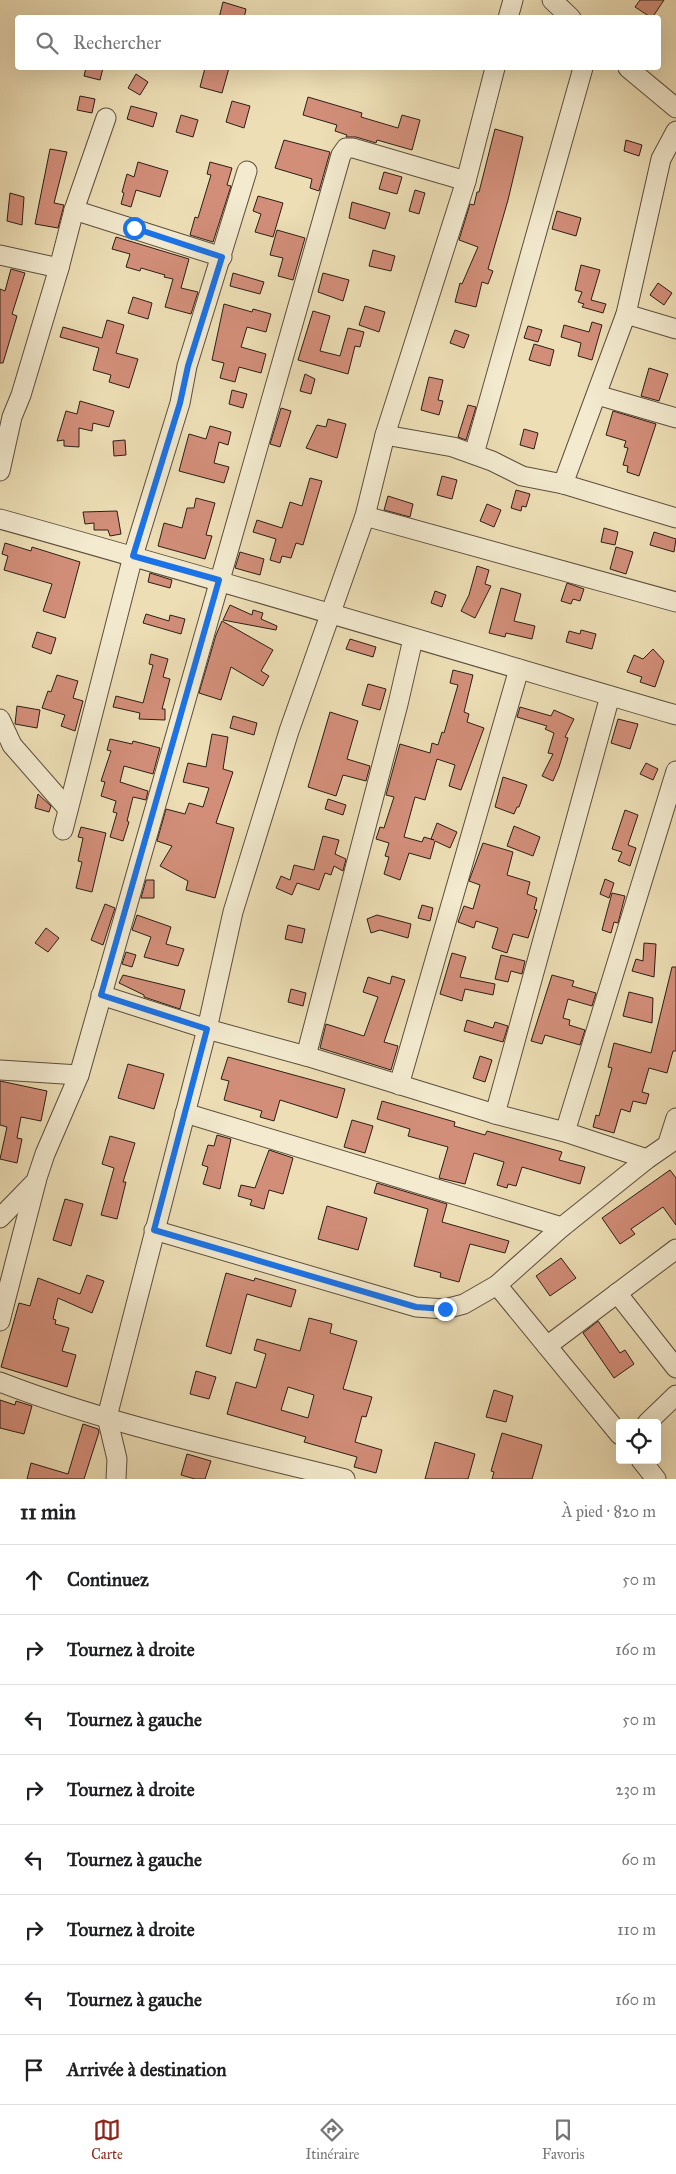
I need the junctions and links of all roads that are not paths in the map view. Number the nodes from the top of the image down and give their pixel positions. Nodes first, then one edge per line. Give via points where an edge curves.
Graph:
1 (513, 0) edge
2 (552, 0) edge
3 (509, 15) edge
4 (568, 15) edge
5 (494, 70) edge
6 (582, 70) edge
7 (630, 70) edge
8 (676, 108) edge
9 (106, 118) dead end
10 (676, 131) edge
11 (247, 171) dead end
12 (466, 181) junction
13 (74, 210) junction
14 (0, 255) edge
15 (222, 257) junction
16 (59, 268) junction
17 (626, 314) junction
18 (676, 329) edge
19 (596, 395) junction
20 (676, 418) edge
21 (385, 435) junction
22 (474, 454) junction
23 (0, 471) edge
24 (563, 484) junction
25 (365, 516) junction
26 (676, 518) edge
27 (0, 519) edge
28 (133, 556) junction
29 (219, 580) junction
30 (676, 602) edge
31 (329, 614) junction
32 (413, 639) junction
33 (519, 669) junction
34 (610, 696) junction
35 (676, 715) edge
36 (0, 719) edge
37 (676, 771) edge
38 (68, 809) junction
39 (63, 830) dead end
40 (101, 995) junction
41 (207, 1029) junction
42 (306, 1056) junction
43 (0, 1070) edge
44 (79, 1075) junction
45 (399, 1085) junction
46 (185, 1113) junction
47 (495, 1114) junction
48 (676, 1118) edge
49 (565, 1132) junction
50 (672, 1141) edge
51 (647, 1160) junction
52 (36, 1181) junction
53 (0, 1218) edge
54 (562, 1227) junction
55 (154, 1230) junction
56 (676, 1249) edge
57 (497, 1285) junction
58 (617, 1293) junction
59 (0, 1321) edge
60 (547, 1346) junction
61 (676, 1368) edge
62 (0, 1382) edge
63 (676, 1395) edge
64 (106, 1417) junction
65 (651, 1419) edge
66 (616, 1430) edge
67 (644, 1464) edge
68 (116, 1479) edge
69 (346, 1479) edge
70 (656, 1479) edge

1 - 3 street
2 - 4 street
5 - 12 street
6 - 22 street
7 - 8 street
9 - 13 street
10 - 17 street via 661,160
11 - 15 street
12 - 21 street
12 - 29 street via 353,148 343,151
13 - 15 street
13 - 16 street
14 - 16 street
15 - 28 street
16 - 23 street via 12,417
17 - 18 street
17 - 19 street
19 - 20 street
19 - 24 street
21 - 22 street
21 - 25 street
22 - 24 street via 522,476
24 - 26 street
25 - 30 street
25 - 31 street
27 - 28 street
28 - 29 street
28 - 38 street
29 - 31 street
29 - 40 street
31 - 32 street
31 - 41 street via 263,809 233,912
32 - 33 street
32 - 42 street
33 - 34 street
33 - 45 street
34 - 35 street
34 - 47 street
36 - 38 street via 12,746
37 - 49 street
38 - 39 street
40 - 41 street
40 - 44 street
41 - 42 street
41 - 46 street
42 - 45 street
43 - 44 street
44 - 52 street
45 - 47 street
46 - 54 street
46 - 55 street
47 - 49 street
48 - 50 street
49 - 51 street
50 - 51 street
51 - 54 street
52 - 53 street
52 - 59 street
54 - 57 street
55 - 57 street via 428,1309 464,1304
55 - 64 street
56 - 58 street
57 - 60 street
58 - 60 street
58 - 61 street
60 - 66 street
62 - 64 street via 43,1399
63 - 65 street
64 - 68 street via 116,1459
64 - 69 street
67 - 70 street

